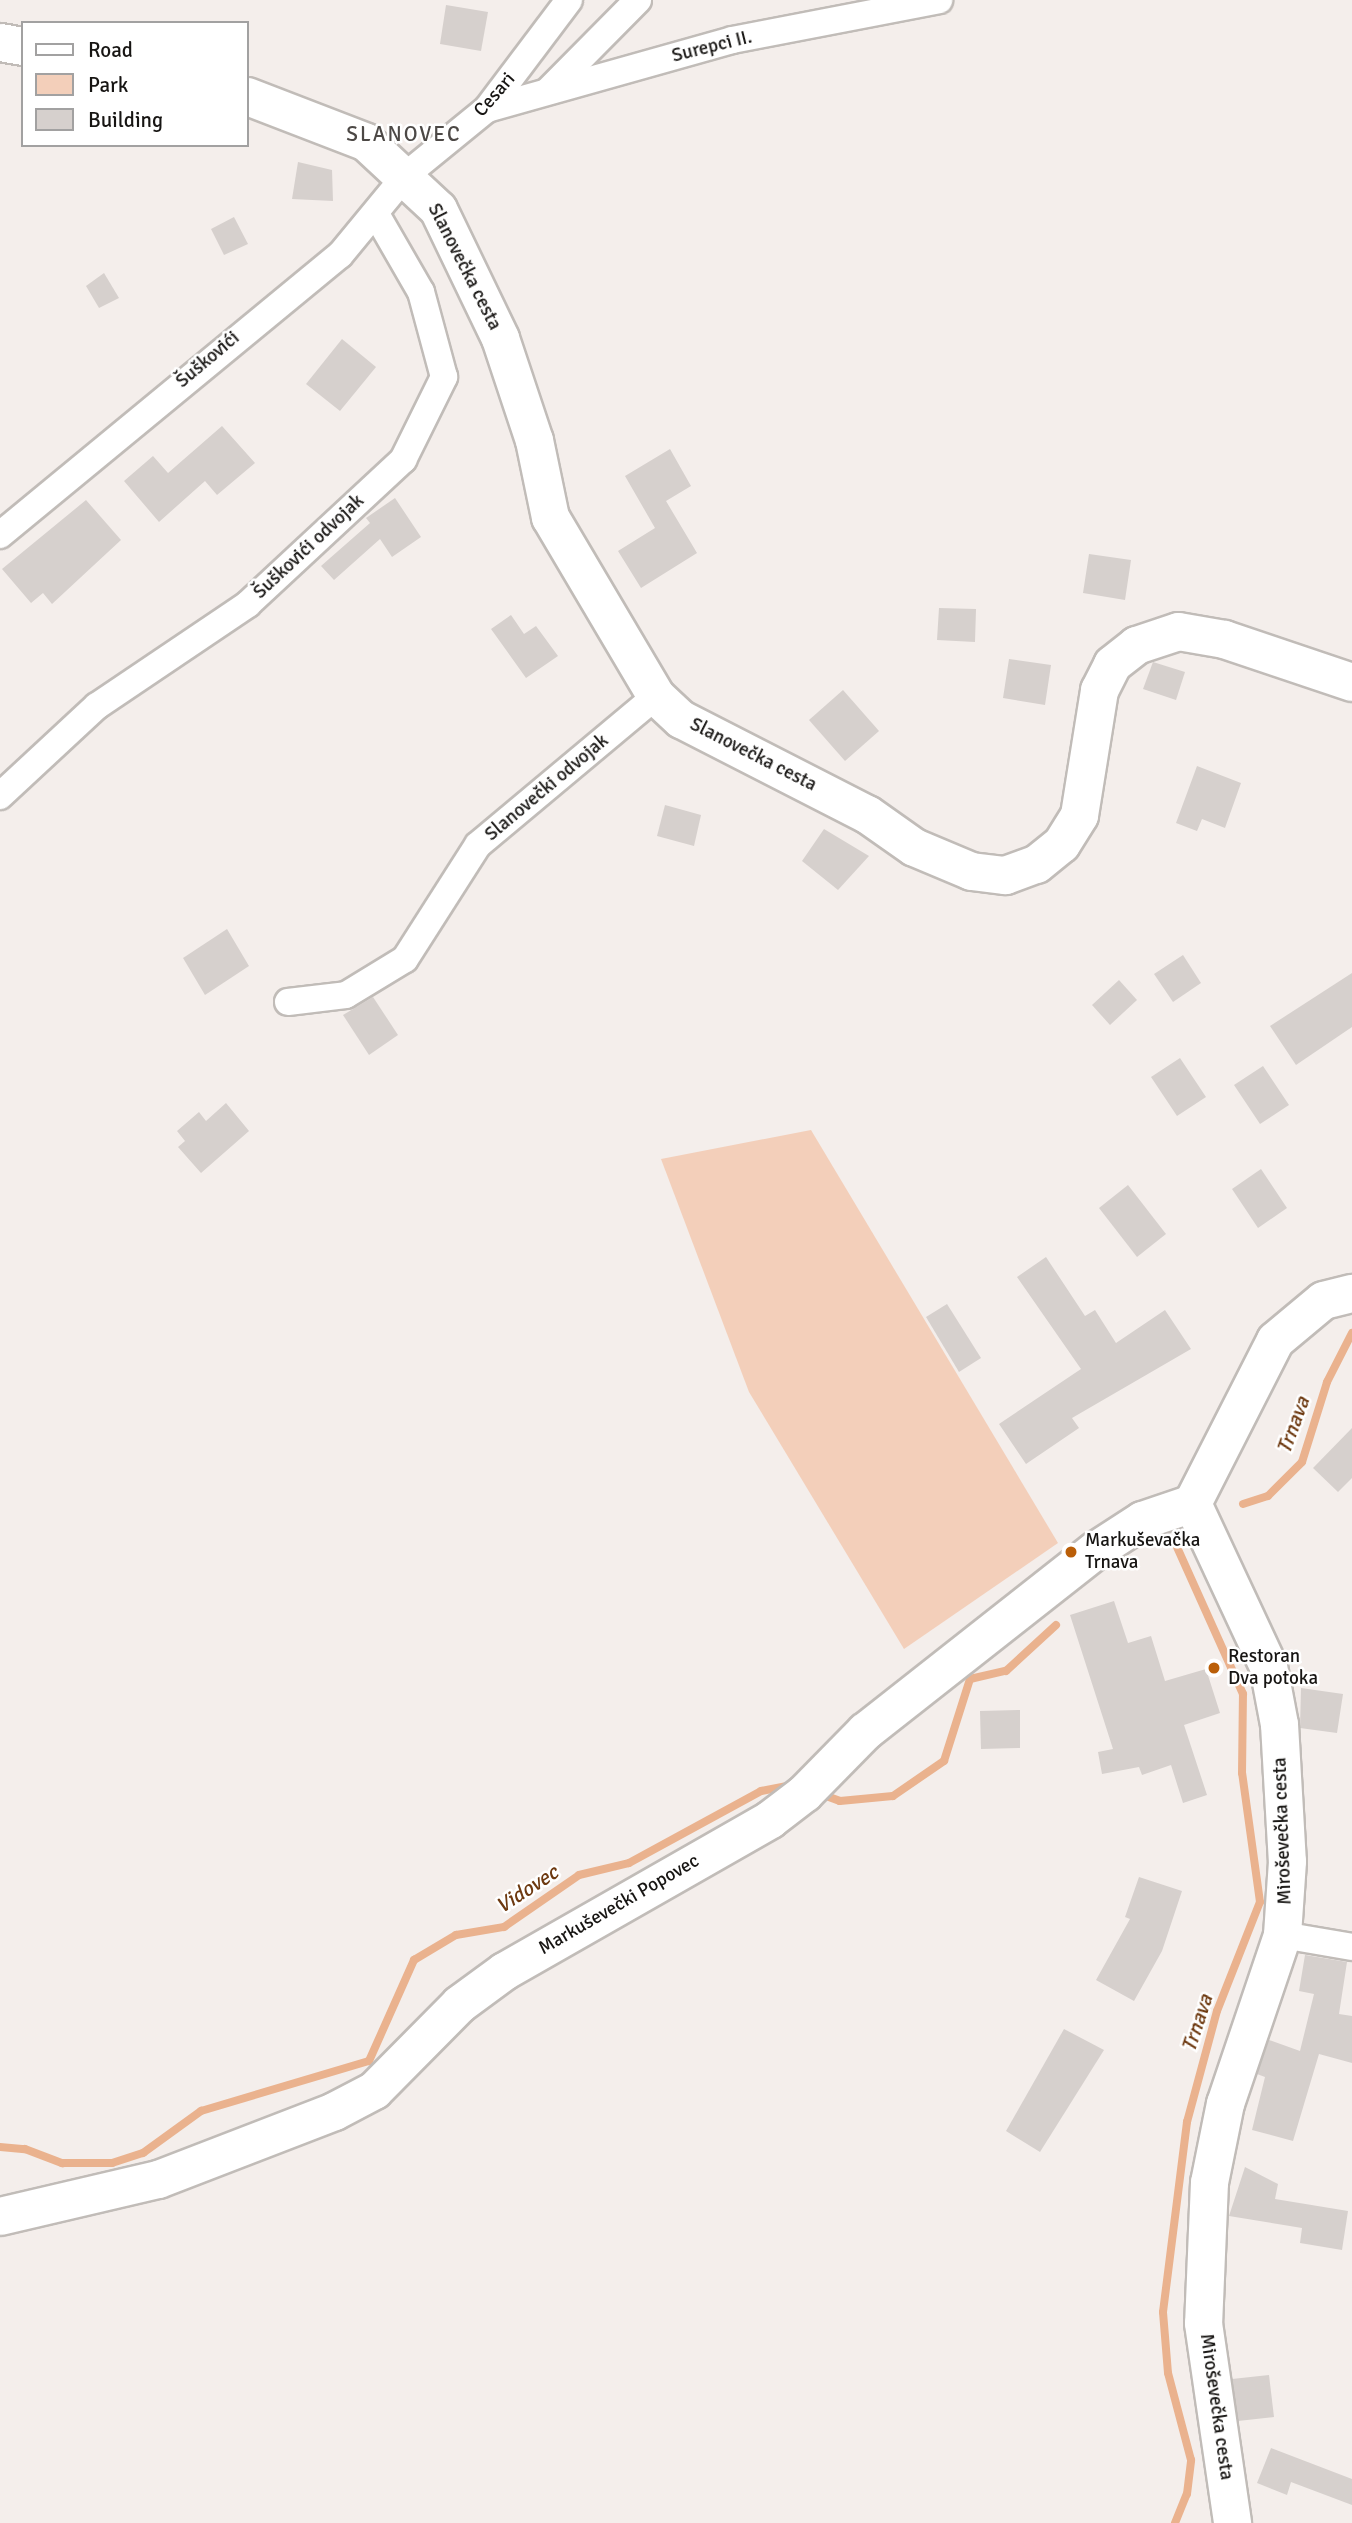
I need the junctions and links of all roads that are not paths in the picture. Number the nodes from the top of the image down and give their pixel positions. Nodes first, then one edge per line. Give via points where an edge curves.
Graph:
1 (569, 0) edge
2 (638, 0) edge
3 (939, 0) edge
4 (0, 42) edge
5 (21, 46) edge
6 (546, 92) junction
7 (248, 96) edge
8 (487, 109) junction
9 (406, 175) junction
10 (376, 214) junction
11 (0, 535) edge
12 (1352, 682) edge
13 (656, 696) junction
14 (0, 796) edge
15 (288, 1002) dead end
16 (1352, 1293) edge
17 (1192, 1503) junction
18 (1282, 1935) junction
19 (1352, 1947) edge
20 (0, 2216) edge
21 (1232, 2523) edge

1 - 8 street, Cesari
2 - 6 street
3 - 6 street, Surepci II. via 732,40
4 - 5 street
6 - 8 street, Surepci II.
7 - 9 street, Slanovečka cesta via 366,142
8 - 9 street, Cesari
9 - 10 street, Šuškovići
9 - 13 street, Slanovečka cesta via 438,209 500,338 534,440 550,517
10 - 11 street, Šuškovići via 340,255
10 - 14 street, Šuškovići odvojak via 421,292 444,377 403,460 247,604 97,706
12 - 13 street, Slanovečka cesta via 1224,639 1178,631 1136,645 1112,664 1099,691 1079,815 1060,844 1036,864 1005,875 971,871 915,847 844,801 681,719
13 - 15 street, Slanovečki odvojak via 478,845 405,959 346,995
16 - 17 street via 1323,1300 1275,1340
17 - 18 street, Miroševečka cesta via 1268,1666 1279,1724 1286,1848
17 - 20 street, Markuševečki Popovec via 1142,1520 1094,1551 865,1731 770,1819 504,1971 459,2004 374,2090 334,2111 158,2179
18 - 19 street
18 - 21 street, Miroševečka cesta via 1224,2103 1209,2182 1203,2323

